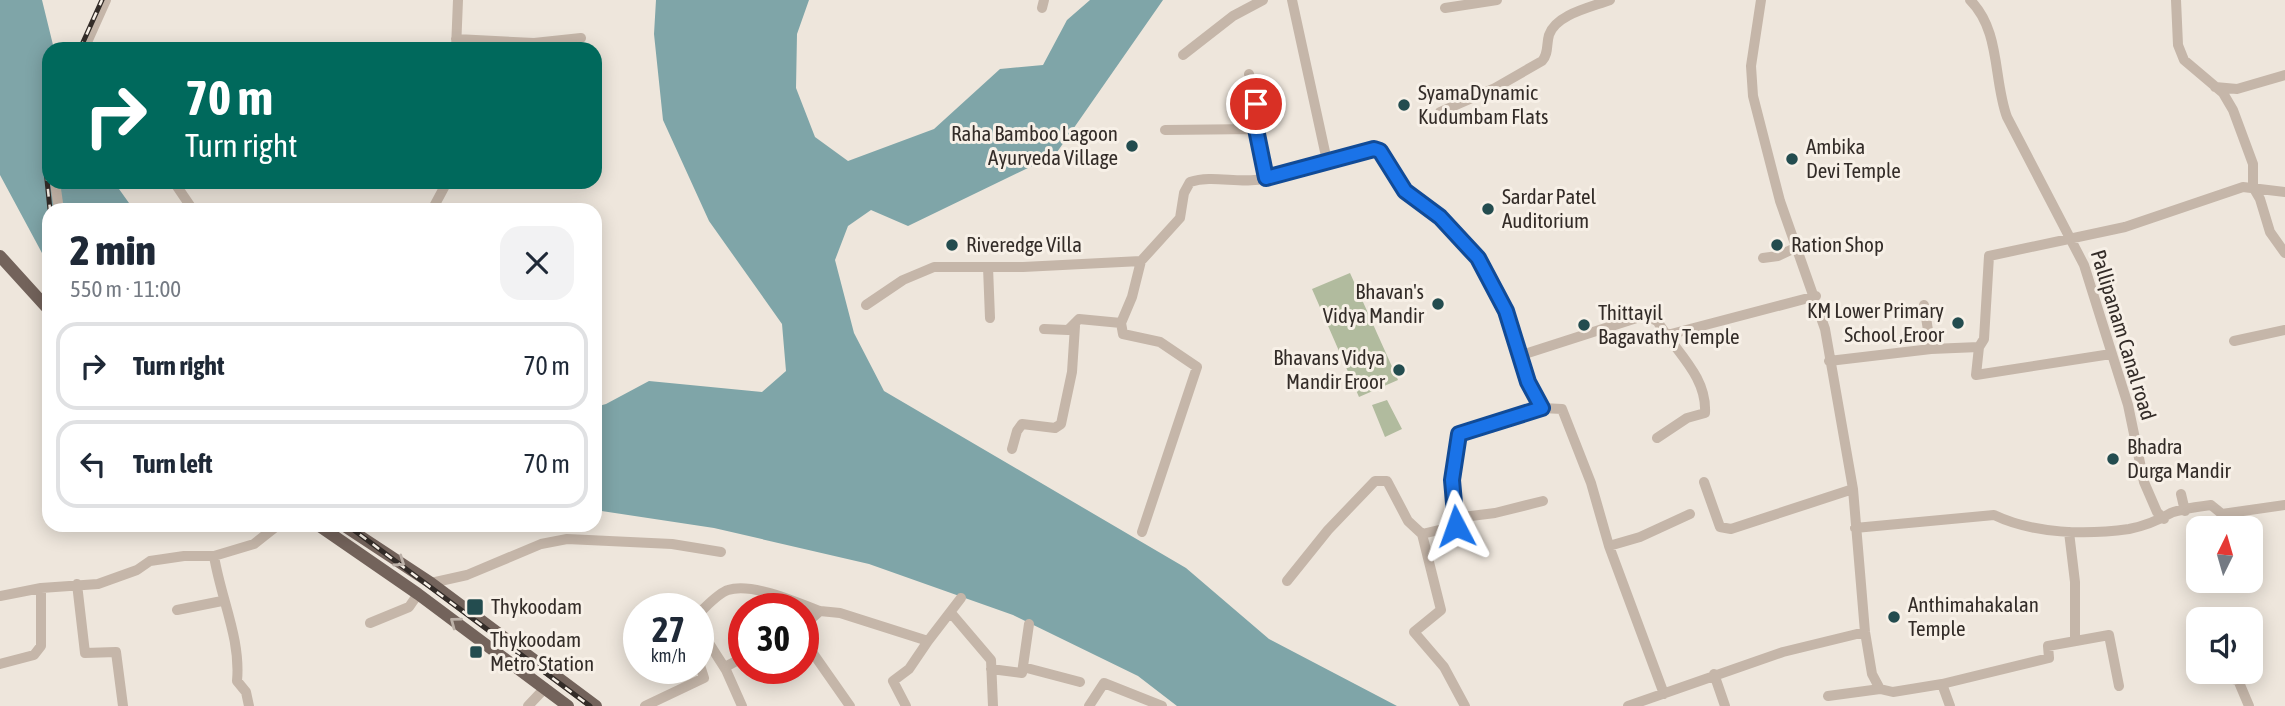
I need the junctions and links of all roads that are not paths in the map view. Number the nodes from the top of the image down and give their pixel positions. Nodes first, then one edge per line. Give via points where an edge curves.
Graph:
1 (106, 0) edge
2 (458, 0) edge
3 (1263, 0) edge
4 (1292, 0) edge
5 (1497, 0) edge
6 (1611, 0) edge
7 (1761, 0) edge
8 (1970, 0) edge
9 (2176, 0) edge
10 (1446, 8) dead end
11 (580, 38) dead end
12 (87, 42) edge
13 (456, 42) edge
14 (543, 42) edge
15 (1183, 55) dead end
16 (1249, 75) dead end
17 (2285, 75) edge
18 (2215, 87) junction
19 (1440, 112) dead end
20 (1256, 129) junction
21 (1165, 130) dead end
22 (1327, 161) junction
23 (1266, 178) junction
24 (2253, 187) junction
25 (2285, 192) edge
26 (2072, 240) junction
27 (1797, 247) junction
28 (2285, 253) edge
29 (0, 256) edge
30 (1763, 258) dead end
31 (1141, 261) junction
32 (988, 267) junction
33 (1816, 296) junction
34 (42, 302) edge
35 (866, 305) dead end
36 (1923, 305) dead end
37 (990, 318) dead end
38 (1121, 323) junction
39 (1074, 326) junction
40 (1044, 329) dead end
41 (2285, 330) edge
42 (1666, 334) junction
43 (2234, 341) dead end
44 (1979, 347) junction
45 (1931, 349) junction
46 (2112, 354) junction
47 (1522, 355) junction
48 (1829, 361) junction
49 (1542, 408) junction
50 (1657, 438) dead end
51 (1012, 449) dead end
52 (1704, 482) dead end
53 (1853, 489) junction
54 (2181, 494) dead end
55 (1543, 500) dead end
56 (2285, 505) edge
57 (2185, 511) junction
58 (1690, 514) dead end
59 (1455, 518) junction
60 (2164, 519) junction
61 (1855, 528) junction
62 (269, 532) edge
63 (328, 532) edge
64 (354, 532) edge
65 (1142, 532) dead end
66 (2068, 532) junction
67 (1422, 534) junction
68 (1609, 546) junction
69 (721, 552) dead end
70 (214, 556) junction
71 (1287, 581) dead end
72 (431, 583) junction
73 (77, 584) junction
74 (41, 588) junction
75 (418, 594) junction
76 (0, 596) edge
77 (961, 598) dead end
78 (714, 600) edge
79 (222, 601) junction
80 (177, 610) dead end
81 (820, 611) joint
82 (951, 613) junction
83 (370, 623) dead end
84 (1029, 624) dead end
85 (1865, 632) junction
86 (928, 641) junction
87 (2076, 641) junction
88 (714, 652) edge
89 (819, 662) edge
90 (0, 664) edge
91 (728, 665) edge
92 (725, 667) junction
93 (1023, 667) junction
94 (991, 670) junction
95 (1714, 674) junction
96 (1080, 682) dead end
97 (691, 684) edge
98 (1942, 684) junction
99 (2240, 684) edge
100 (2119, 686) dead end
101 (545, 688) junction
102 (1880, 689) junction
103 (1664, 694) junction
104 (1828, 696) dead end
105 (2248, 704) edge
106 (123, 706) edge
107 (250, 706) edge
108 (528, 706) edge
109 (568, 706) edge
110 (596, 706) edge
111 (645, 706) edge
112 (742, 706) edge
113 (850, 706) edge
114 (906, 706) edge
115 (993, 706) edge
116 (1089, 706) edge
117 (1162, 706) edge
118 (1465, 706) edge
119 (1628, 706) edge
120 (1725, 706) edge
121 (1950, 706) edge

1 - 12 street
2 - 13 street
3 - 15 street via 1233,16
4 - 22 street
5 - 10 street
6 - 19 street via 1560,20 1548,37 1547,56 1542,61
7 - 27 street via 1751,66 1753,96
8 - 26 street, Pallipanam Canal road via 1979,9 1990,37 2007,117
9 - 18 street via 2178,45 2184,60
11 - 14 street
16 - 20 street via 1260,118
17 - 18 street via 2236,89
18 - 24 street via 2223,93 2242,131 2253,164
20 - 21 street
20 - 23 street
22 - 23 street
22 - 47 street via 1380,151 1405,191 1440,217 1478,258 1506,311
23 - 31 street via 1190,182 1180,218
24 - 25 street via 2261,192
24 - 26 street
24 - 28 street via 2270,232
26 - 44 street via 1989,256 1984,339
26 - 46 street, Pallipanam Canal road
27 - 30 street
27 - 33 street
29 - 34 main road
31 - 32 street
31 - 38 street
32 - 35 street via 934,267 903,280
32 - 37 street
33 - 42 street
33 - 48 street
36 - 45 street
38 - 39 street via 1079,319
38 - 65 street via 1123,334 1160,342 1197,367
39 - 40 street
39 - 51 street via 1072,372 1061,424 1055,428 1022,424
41 - 43 street
42 - 47 street via 1646,315
42 - 50 street via 1695,372 1706,400 1705,413 1687,418
44 - 45 street
44 - 46 street via 1976,375
45 - 48 street
46 - 60 street, Pallipanam Canal road via 2144,482
47 - 49 street via 1528,382
48 - 53 street
49 - 59 street via 1459,434 1452,480
49 - 68 street via 1562,409 1591,482
52 - 53 street via 1720,527 1731,529
53 - 61 street
54 - 57 street
55 - 59 street
56 - 57 street via 2222,514 2211,505
57 - 60 street via 2169,513
58 - 68 street
59 - 67 street via 1456,526
60 - 66 street via 2129,528
61 - 66 street via 1994,515 2013,524
61 - 85 street
62 - 70 street via 254,544
63 - 75 main road
64 -> 72 main road
66 - 87 street
67 - 71 street via 1408,521 1387,481 1375,481
67 - 118 street via 1441,610 1414,632 1444,667
68 - 103 street
69 - 72 street via 660,543 567,539
70 - 73 street via 150,561 98,584
70 - 79 street
72 - 110 main road
73 - 74 street
73 - 106 street via 85,653 116,652
74 - 76 street
74 - 90 street via 41,646 34,655
75 - 83 street via 409,607
101 -> 75 main road
77 - 82 street
78 - 81 street via 732,589 771,594
79 - 80 street
79 - 107 street via 239,652 237,681
81 - 86 street
82 - 86 street
82 - 94 street via 991,660
84 - 93 street
85 - 95 street
85 - 102 street via 1872,674
86 - 114 street via 909,669 893,681
87 - 98 street via 2048,646 2049,658
87 - 100 street via 2109,635
88 - 92 street
89 - 113 street
91 - 92 street
92 - 112 street
93 - 94 street via 1022,673
93 - 96 street
94 - 115 street
95 - 103 street
95 - 120 street
97 - 111 street
98 - 102 street via 1893,692
98 - 121 street
99 - 105 street
101 - 108 street
101 - 109 main road
102 - 104 street
103 - 119 street
116 - 117 street via 1104,683

